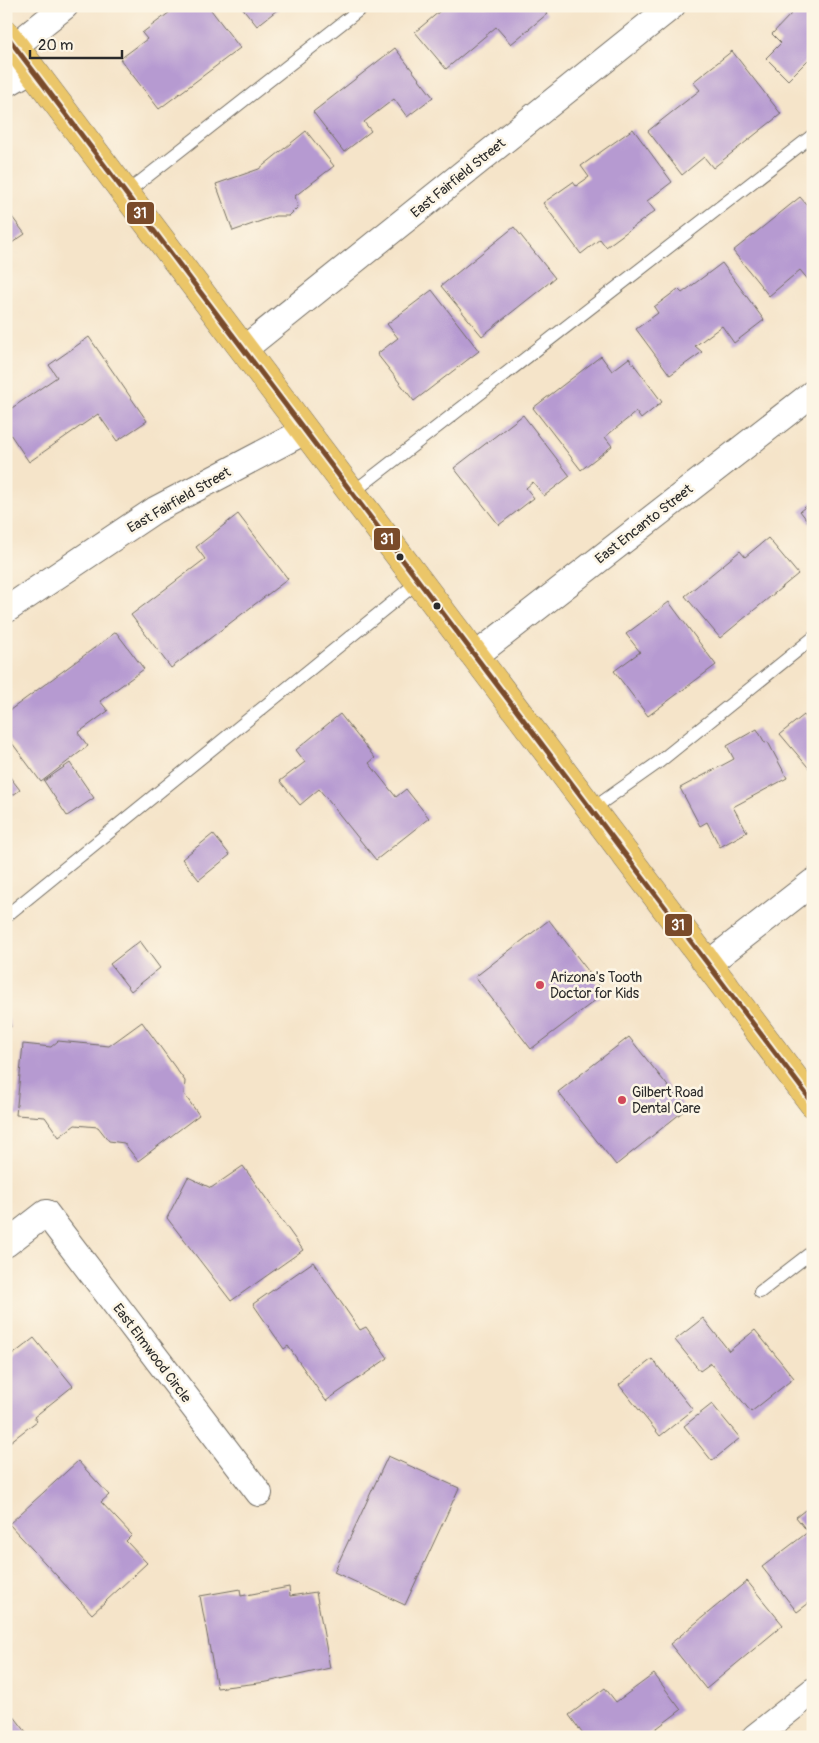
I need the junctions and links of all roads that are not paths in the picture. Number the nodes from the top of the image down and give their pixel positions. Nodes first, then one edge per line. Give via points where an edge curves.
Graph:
1 (65, 6) edge
2 (364, 6) edge
3 (672, 6) edge
4 (10, 40) edge
5 (32, 69) junction
6 (6, 84) edge
7 (813, 135) edge
8 (126, 193) junction
9 (244, 349) junction
10 (813, 393) edge
11 (305, 431) junction
12 (352, 494) junction
13 (419, 582) junction
14 (6, 610) edge
15 (813, 638) edge
16 (475, 656) junction
17 (591, 810) junction
18 (813, 882) edge
19 (6, 916) edge
20 (708, 964) junction
21 (813, 1103) edge
22 (6, 1244) edge
23 (813, 1251) edge
24 (760, 1292) dead end
25 (259, 1493) dead end
26 (813, 1691) edge
27 (755, 1737) edge

1 - 4 street
2 - 8 lane
3 - 9 street, East Fairfield Street
4 - 5 main road
5 - 6 street
5 - 8 main road
7 - 12 lane
8 - 9 main road
9 - 11 main road
10 - 16 street, East Encanto Street
11 - 12 main road
11 - 14 street, East Fairfield Street via 155,510
12 - 13 main road
13 - 16 main road
13 - 19 lane
15 - 17 lane via 660,762
16 - 17 main road
17 - 20 main road
18 - 20 street
20 - 21 main road
22 - 25 street, East Elmwood Circle via 46,1213
23 - 24 lane
26 - 27 street

